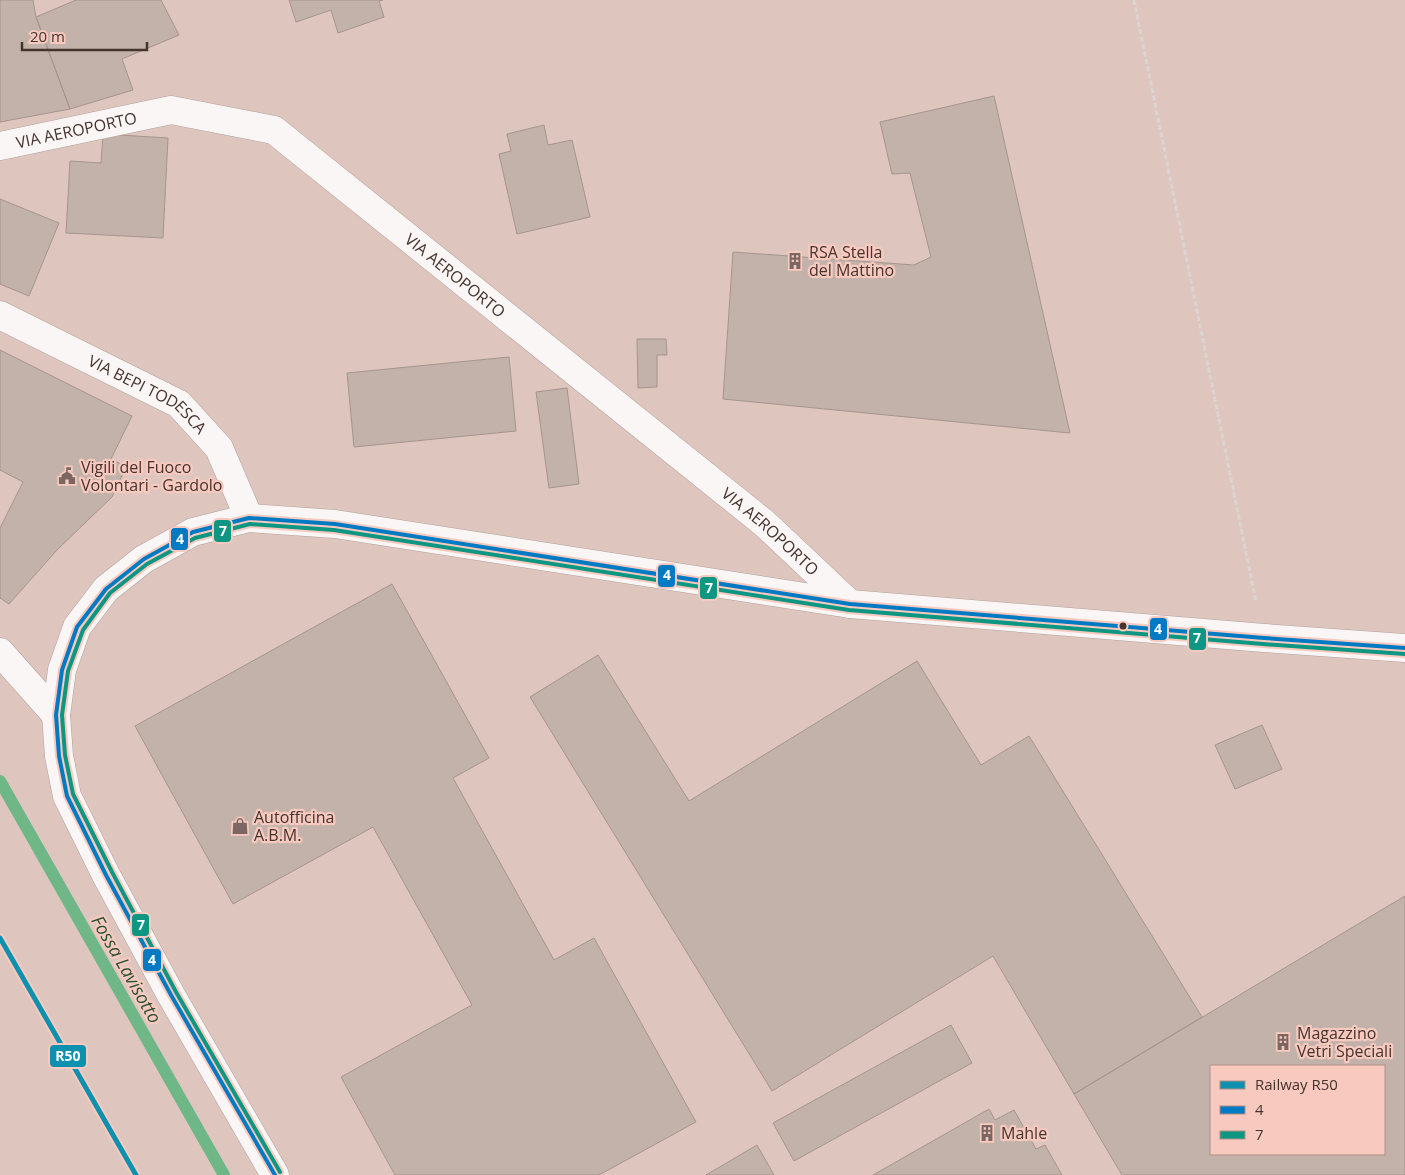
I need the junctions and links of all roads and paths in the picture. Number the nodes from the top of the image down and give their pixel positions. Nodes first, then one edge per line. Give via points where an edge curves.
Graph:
1 (1134, 0) edge
2 (0, 146) edge
3 (0, 315) edge
4 (249, 518) junction
5 (850, 604) junction
6 (1264, 638) junction
7 (1405, 648) edge
8 (0, 652) edge
9 (56, 715) junction
10 (275, 1175) edge

1 - 6 path
2 - 5 street, VIA AEROPORTO via 171,110 274,130 764,523
3 - 4 street, VIA BEPI TODESCA via 179,404 219,448
4 - 5 street, VIA AEROPORTO via 334,524
4 - 9 street, VIA AEROPORTO via 193,532 144,560 106,589 77,627 62,670
5 - 6 street, VIA AEROPORTO
6 - 7 street, VIA AEROPORTO
8 - 9 street
9 - 10 street, VIA AEROPORTO via 59,756 67,796 167,987

